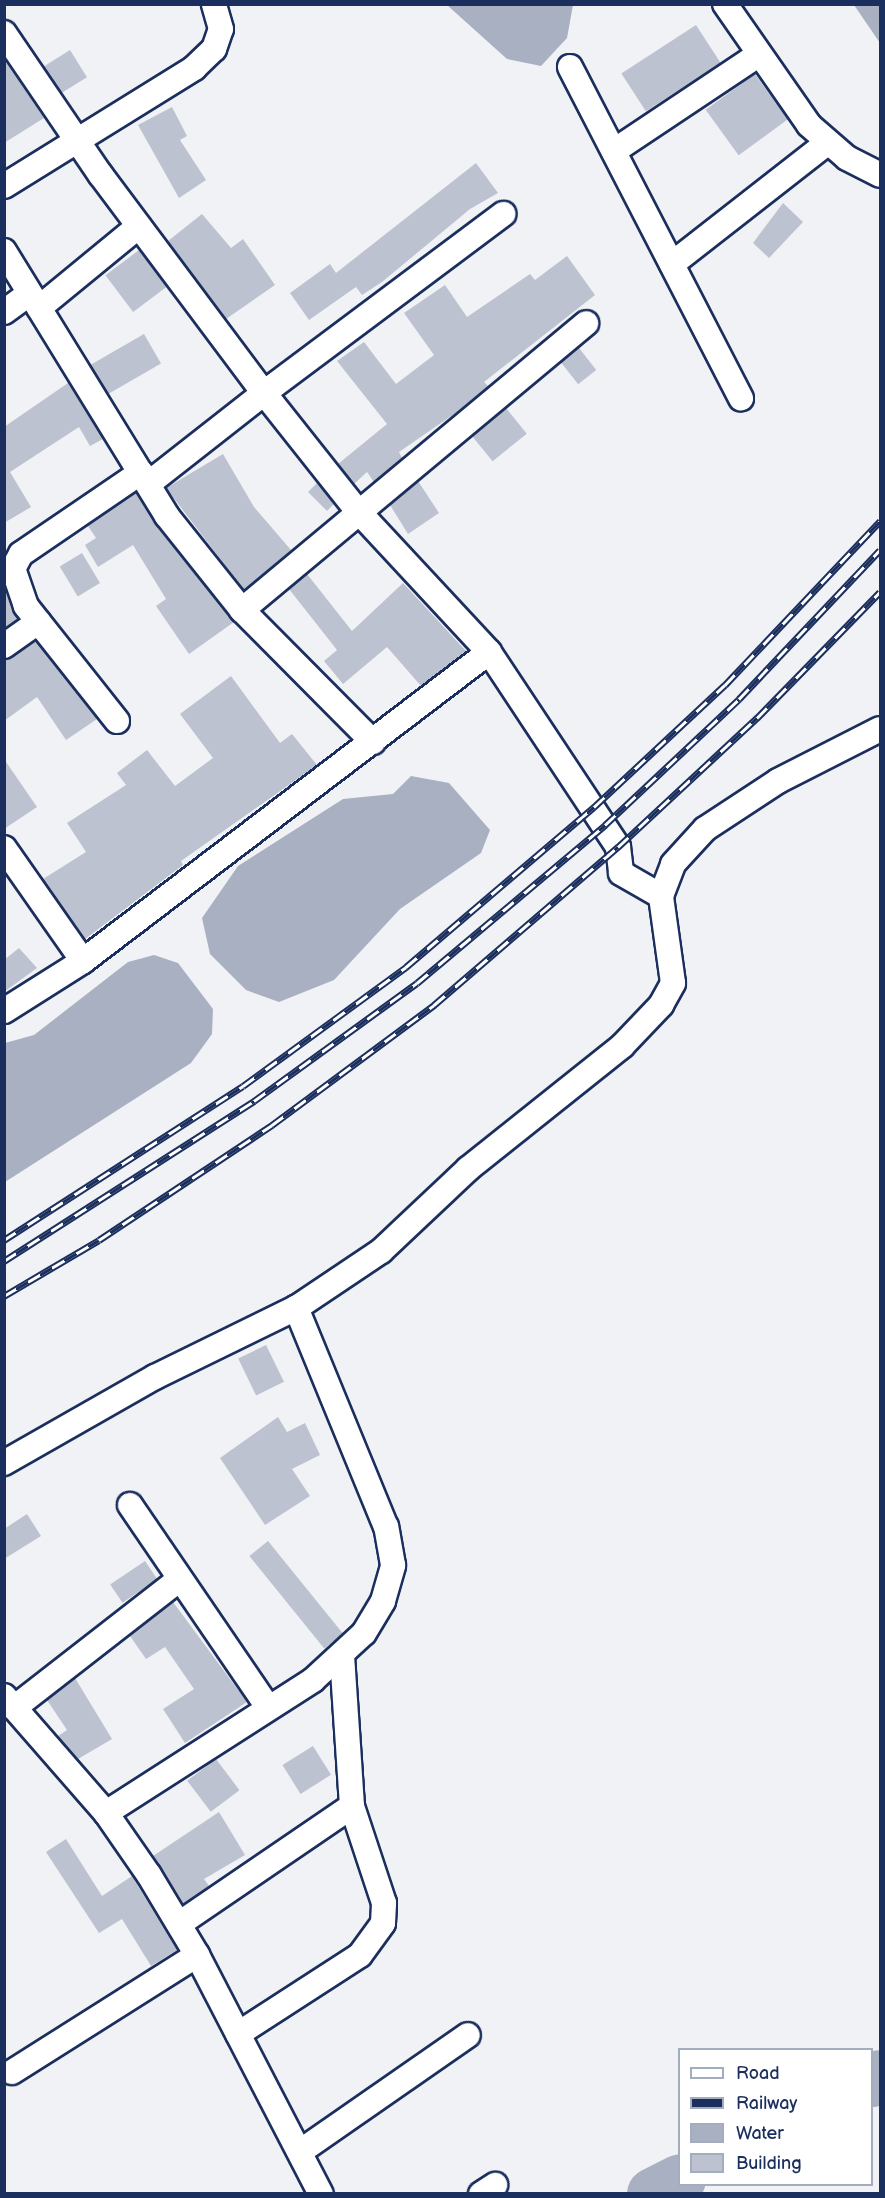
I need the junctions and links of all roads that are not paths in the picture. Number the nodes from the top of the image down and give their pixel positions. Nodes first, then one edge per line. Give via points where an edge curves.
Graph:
1 (214, 4) edge
2 (725, 4) edge
3 (4, 33) edge
4 (758, 55) junction
5 (570, 67) dead end
6 (76, 138) junction
7 (827, 143) junction
8 (614, 151) junction
9 (880, 174) edge
10 (4, 186) edge
11 (503, 214) dead end
12 (139, 226) junction
13 (4, 251) edge
14 (672, 264) junction
15 (34, 301) junction
16 (4, 312) edge
17 (586, 323) dead end
18 (264, 393) junction
19 (741, 399) dead end
20 (145, 478) junction
21 (356, 509) junction
22 (242, 610) junction
23 (38, 622) junction
24 (4, 646) edge
25 (489, 652) junction
26 (117, 722) dead end
27 (880, 729) edge
28 (373, 742) junction
29 (5, 849) edge
30 (661, 896) junction
31 (83, 961) junction
32 (4, 1011) edge
33 (296, 1308) junction
34 (4, 1463) edge
35 (130, 1506) dead end
36 (180, 1579) junction
37 (342, 1656) junction
38 (9, 1702) edge
39 (268, 1707) junction
40 (352, 1806) junction
41 (106, 1813) junction
42 (178, 1924) junction
43 (197, 1955) junction
44 (238, 2034) junction
45 (468, 2035) dead end
46 (12, 2072) dead end
47 (301, 2151) junction
48 (321, 2193) edge

1 - 6 street via 221,29 214,49 200,62
2 - 4 street
3 - 6 street
4 - 7 street
4 - 8 street
5 - 8 street
6 - 10 street
6 - 12 street
7 - 9 street
7 - 14 street
8 - 14 street
11 - 18 street
12 - 15 street
12 - 18 street
13 - 15 street
14 - 19 street
15 - 16 street
15 - 20 street
17 - 21 street
18 - 20 street
18 - 21 street
20 - 22 street
20 - 23 street via 21,554 14,569 15,582
21 - 22 street
21 - 25 street
22 - 28 street
23 - 24 street
23 - 26 street
25 - 28 street
25 - 30 street via 614,840 621,873
27 - 30 street via 734,807 673,864
28 - 31 street
29 - 31 street
30 - 33 street via 673,983 661,1005 622,1046 468,1169 381,1251
31 - 32 street
33 - 34 street via 155,1377
33 - 37 street via 324,1387 369,1475 393,1565 383,1601
35 - 36 street
36 - 38 street
36 - 39 street
37 - 39 street
37 - 40 street
38 - 41 street
39 - 41 street
40 - 42 street
40 - 44 street via 384,1903 376,1938 360,1955
41 - 42 street
42 - 43 street
43 - 44 street
43 - 46 street
44 - 47 street
45 - 47 street
47 - 48 street

